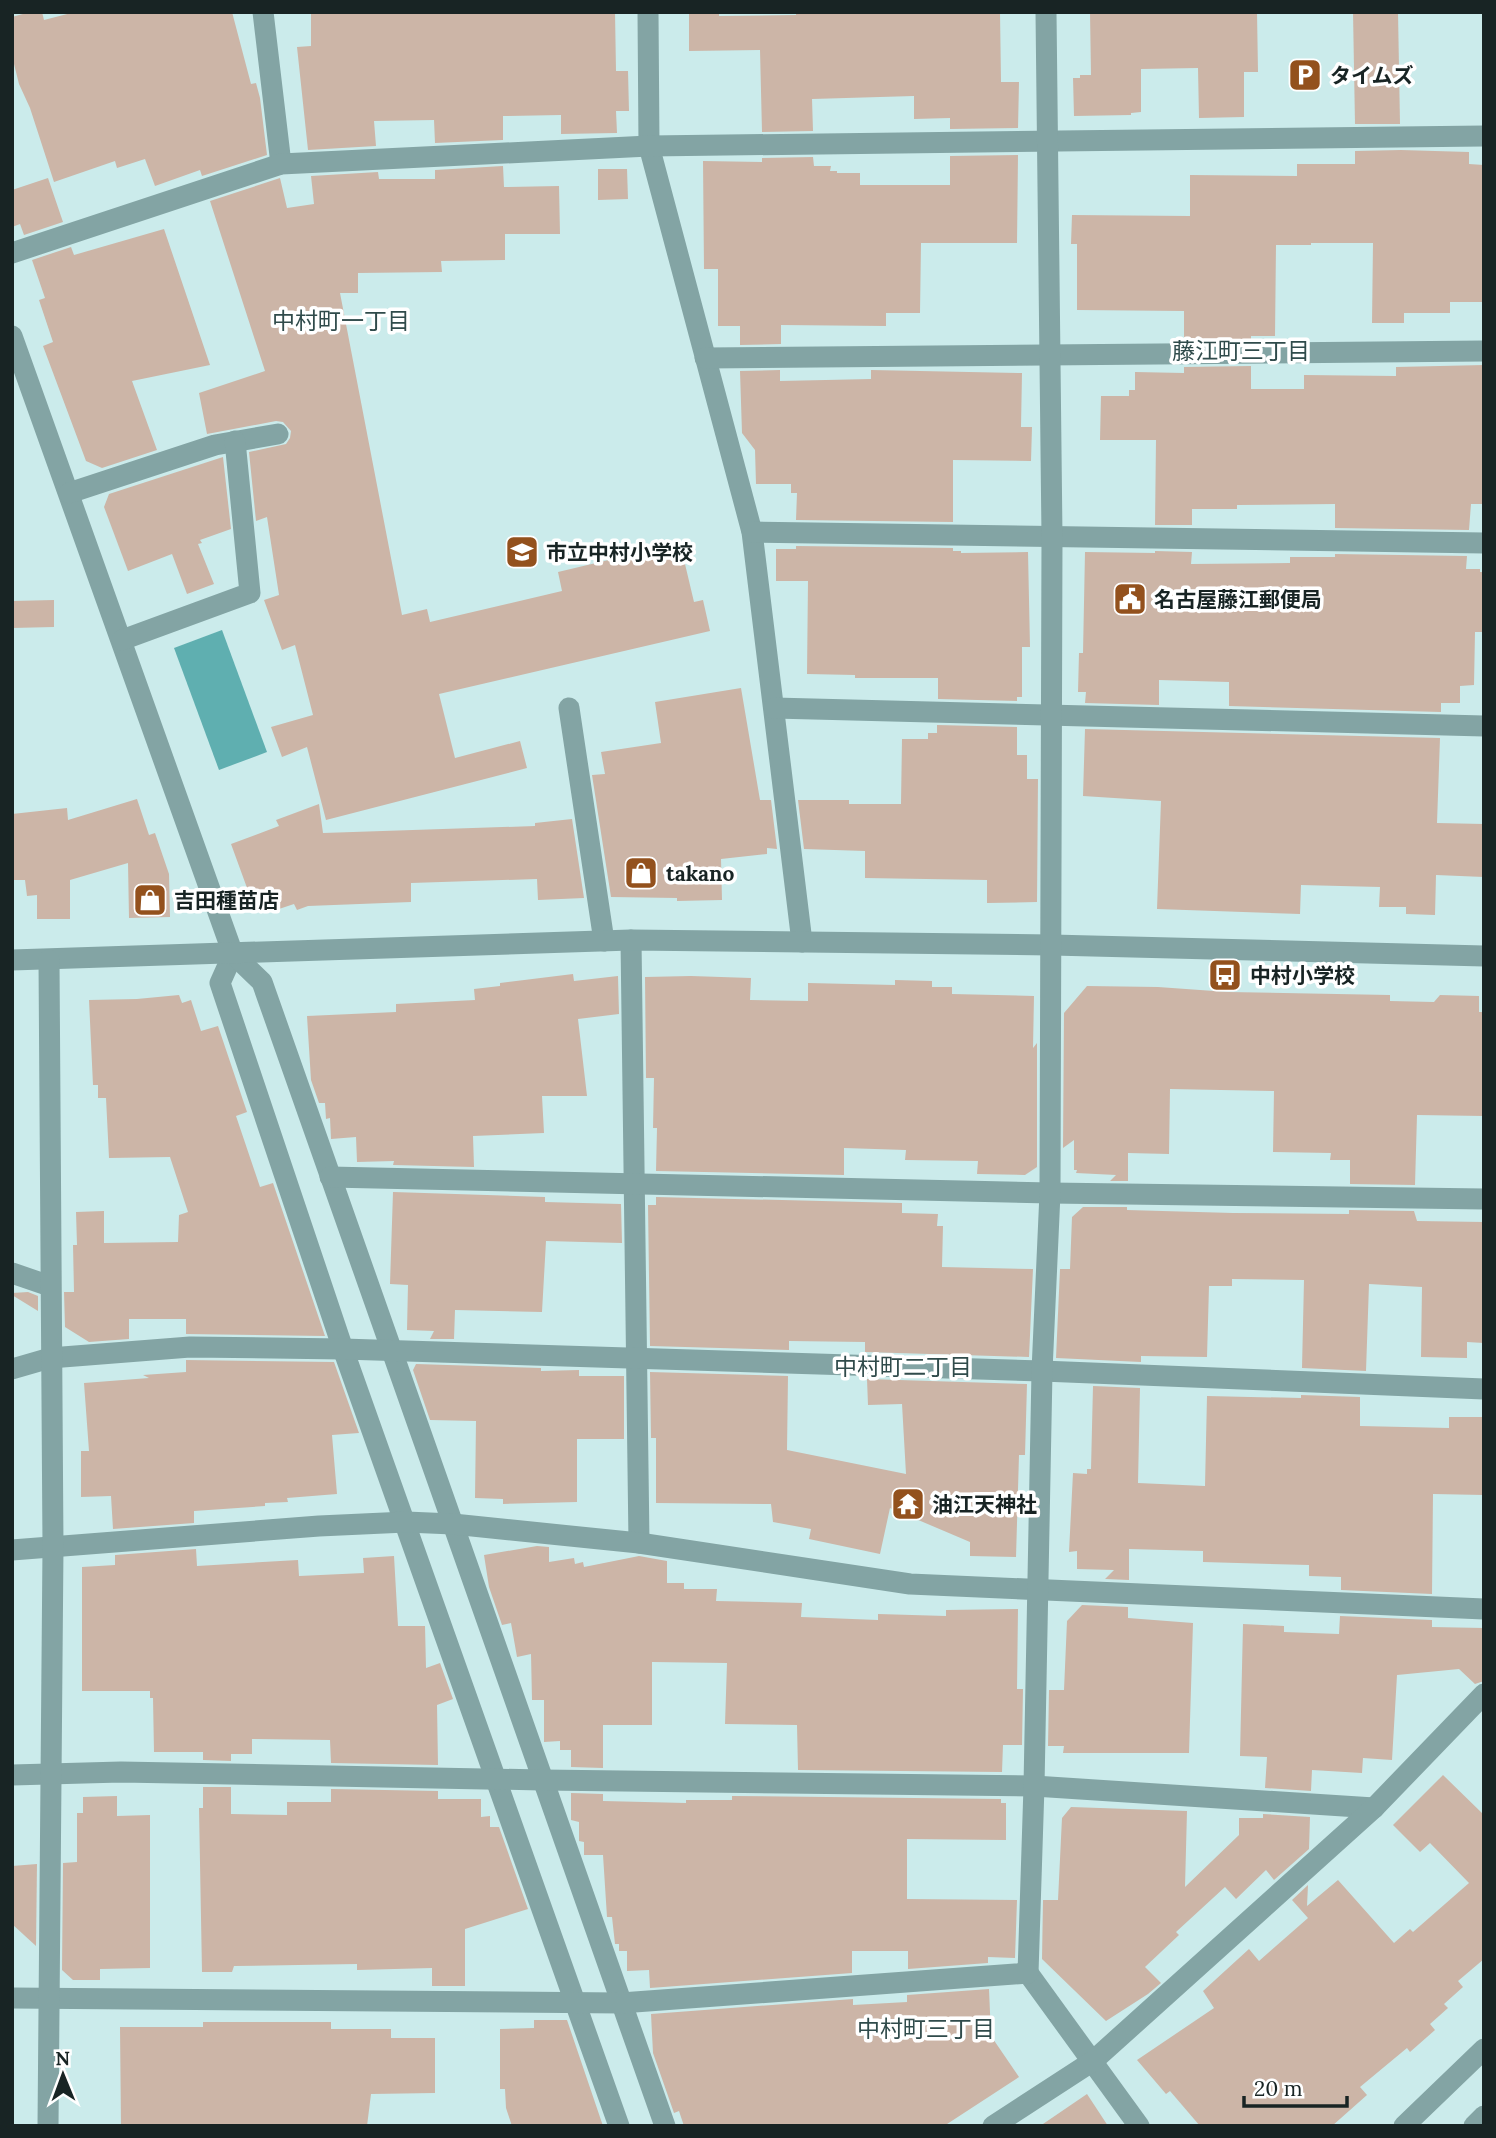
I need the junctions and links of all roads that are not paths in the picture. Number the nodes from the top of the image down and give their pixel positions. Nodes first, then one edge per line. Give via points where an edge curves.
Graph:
1 (263, 12) edge
2 (648, 12) edge
3 (1046, 12) edge
4 (1484, 136) edge
5 (1047, 141) junction
6 (649, 146) junction
7 (281, 164) junction
8 (12, 253) edge
9 (12, 336) edge
10 (1484, 351) edge
11 (1050, 354) junction
12 (705, 358) junction
13 (278, 434) dead end
14 (235, 441) junction
15 (69, 493) junction
16 (752, 532) junction
17 (1052, 537) junction
18 (1484, 543) edge
19 (122, 640) junction
20 (569, 708) dead end
21 (774, 708) junction
22 (1051, 715) junction
23 (1484, 726) edge
24 (631, 940) junction
25 (604, 941) junction
26 (802, 942) junction
27 (1052, 945) junction
28 (233, 954) junction
29 (1484, 956) edge
30 (12, 960) edge
31 (49, 960) junction
32 (330, 1177) junction
33 (634, 1183) junction
34 (1050, 1193) junction
35 (1484, 1199) edge
36 (12, 1273) edge
37 (50, 1286) junction
38 (343, 1349) junction
39 (392, 1350) junction
40 (637, 1357) junction
41 (50, 1359) junction
42 (12, 1369) edge
43 (1042, 1371) junction
44 (1484, 1389) edge
45 (406, 1521) junction
46 (453, 1524) junction
47 (639, 1544) junction
48 (53, 1547) junction
49 (12, 1550) edge
50 (1039, 1591) junction
51 (1484, 1609) edge
52 (1484, 1694) edge
53 (52, 1773) junction
54 (12, 1775) edge
55 (495, 1779) junction
56 (542, 1780) junction
57 (1034, 1786) junction
58 (1374, 1808) junction
59 (1028, 1973) junction
60 (12, 1998) edge
61 (50, 1998) junction
62 (621, 2003) junction
63 (576, 2004) junction
64 (1484, 2049) edge
65 (1093, 2061) junction
66 (1484, 2116) edge
67 (48, 2126) edge
68 (619, 2126) edge
69 (665, 2126) edge
70 (993, 2126) edge
71 (1139, 2126) edge
72 (1404, 2126) edge
73 (1474, 2126) edge

1 - 7 street
2 - 6 street
3 - 5 street
4 - 5 street
5 - 6 street
5 - 11 street
6 - 7 street
6 - 12 street
7 - 8 street
9 - 15 street
10 - 11 street
11 - 12 street
11 - 17 street
12 - 16 street
13 - 14 street
14 - 15 street
14 - 19 street via 250,593
15 - 19 street
16 - 17 street
16 - 21 street
17 - 18 street
17 - 22 street
19 - 28 street
20 - 25 street
21 - 22 street
21 - 26 street
22 - 23 street
22 - 27 street
24 - 25 street
24 - 26 street
24 - 33 street
25 - 28 street
26 - 27 street
27 - 29 street
27 - 34 street
28 - 31 street
28 - 32 street via 262,982
28 - 38 street via 220,984
30 - 31 street
31 - 37 street
32 - 33 street
32 - 39 street
33 - 34 street
33 - 40 street
34 - 35 street
34 - 43 street
36 - 37 street
37 - 41 street
38 - 39 street
38 - 41 street via 190,1347
38 - 45 street
39 - 40 street
39 - 46 street
40 - 43 street
40 - 47 street
41 - 42 street
41 - 48 street
43 - 44 street
43 - 50 street
45 - 46 street
45 - 48 street
45 - 55 street
46 - 47 street
46 - 56 street
47 - 50 street via 911,1584
48 - 49 street
48 - 53 street
50 - 51 street
50 - 57 street
52 - 58 street
53 - 54 street
53 - 55 street
53 - 61 street
55 - 56 street
55 - 63 street
56 - 57 street
56 - 62 street
57 - 58 street
57 - 59 street
58 - 65 street
59 - 62 street
59 - 65 street
60 - 61 street
61 - 63 street
61 - 67 street
62 - 63 street
62 - 69 street
63 - 68 street
64 - 72 street
65 - 70 street
65 - 71 street
66 - 73 street

